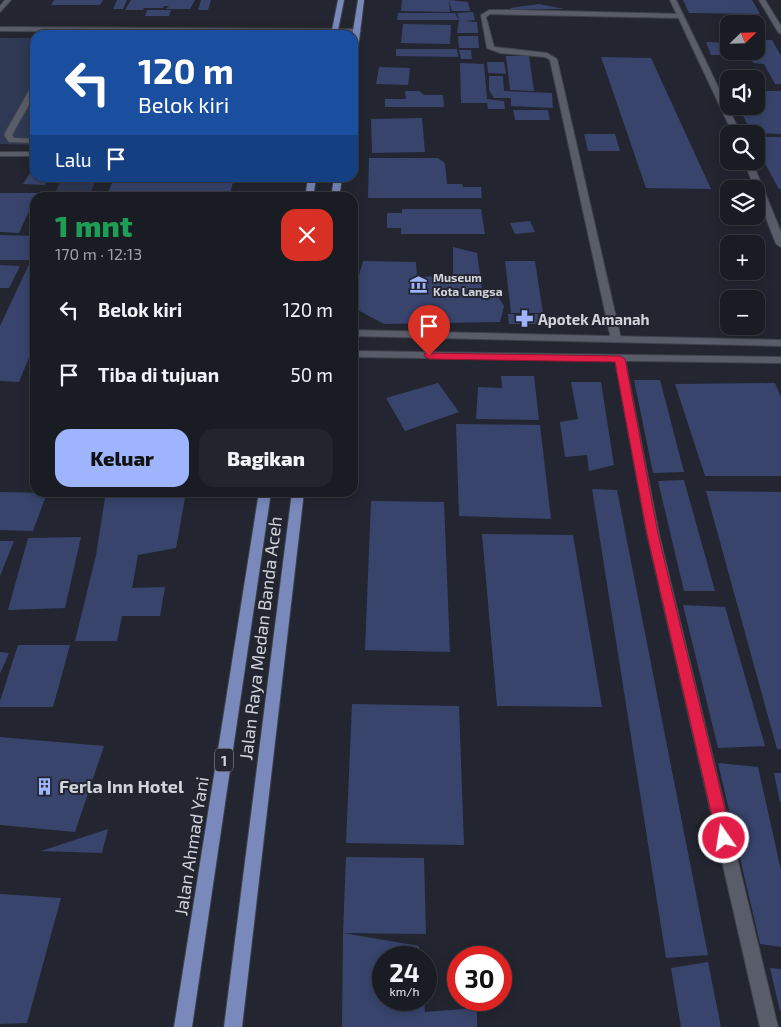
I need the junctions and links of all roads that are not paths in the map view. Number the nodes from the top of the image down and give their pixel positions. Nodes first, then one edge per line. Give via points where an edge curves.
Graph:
1 (8, 0) edge
2 (341, 0) edge
3 (361, 0) edge
4 (673, 0) edge
5 (762, 0) edge
6 (0, 10) edge
7 (680, 16) junction
8 (0, 29) edge
9 (30, 30) edge
10 (335, 30) edge
11 (358, 31) edge
12 (781, 32) edge
13 (30, 97) edge
14 (733, 125) edge
15 (30, 142) edge
16 (0, 154) edge
17 (30, 154) edge
18 (752, 170) edge
19 (781, 244) edge
20 (358, 333) edge
21 (616, 340) junction
22 (781, 343) edge
23 (358, 354) edge
24 (620, 359) junction
25 (781, 360) edge
26 (264, 497) edge
27 (297, 497) edge
28 (183, 1027) edge
29 (233, 1027) edge
30 (770, 1027) edge

1 - 6 street
2 - 10 main road
3 - 11 main road
4 - 7 street
5 - 12 street
7 - 14 street
7 - 21 street via 489,12 483,16 491,48 547,54 553,59
8 - 9 street
13 - 15 street via 8,134 12,140
16 - 17 street
18 - 19 street
20 - 21 street
21 - 22 street
23 - 24 street
24 - 25 street
24 - 30 street via 653,534
26 - 28 main road, Jalan Ahmad Yani / 1
27 - 29 main road, Jalan Raya Medan Banda Aceh

